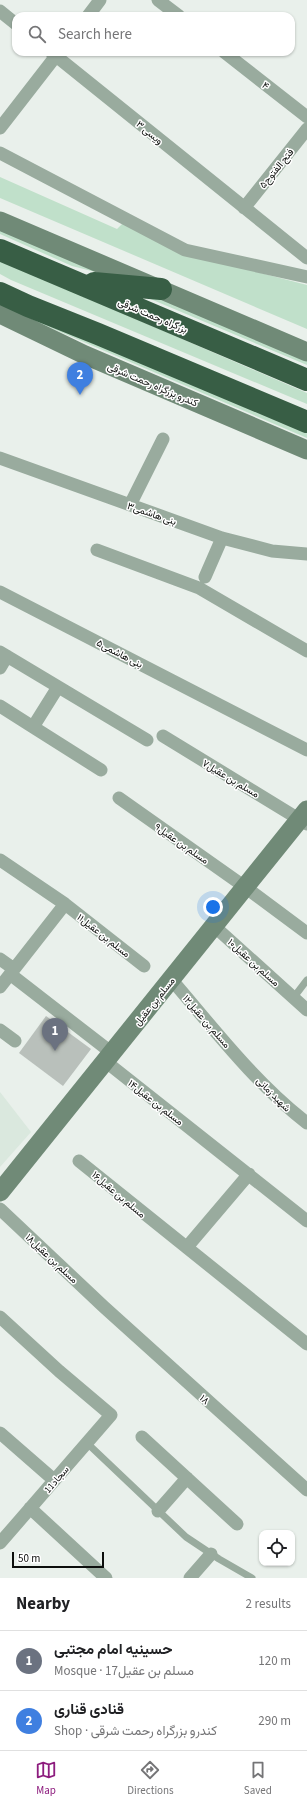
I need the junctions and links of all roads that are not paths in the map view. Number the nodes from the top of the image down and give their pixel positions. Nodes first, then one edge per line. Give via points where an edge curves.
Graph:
1 (100, 0) edge
2 (158, 0) edge
3 (0, 11) edge
4 (91, 12) edge
5 (173, 12) edge
6 (12, 21) edge
7 (54, 56) edge
8 (60, 56) edge
9 (229, 56) edge
10 (307, 118) edge
11 (0, 128) edge
12 (307, 129) edge
13 (0, 153) edge
14 (244, 208) junction
15 (0, 221) edge
16 (0, 250) edge
17 (307, 258) edge
18 (307, 277) edge
19 (73, 281) junction
20 (161, 289) junction
21 (0, 293) edge
22 (0, 300) edge
23 (28, 306) junction
24 (0, 314) edge
25 (307, 352) edge
26 (307, 380) edge
27 (307, 422) edge
28 (163, 439) dead end
29 (307, 450) edge
30 (0, 458) edge
31 (130, 505) junction
32 (222, 538) junction
33 (97, 550) dead end
34 (307, 554) edge
35 (204, 577) dead end
36 (0, 592) edge
37 (307, 651) edge
38 (3, 654) edge
39 (0, 668) edge
40 (58, 687) junction
41 (0, 706) edge
42 (33, 727) junction
43 (163, 736) dead end
44 (147, 740) dead end
45 (307, 750) edge
46 (101, 770) dead end
47 (119, 798) dead end
48 (305, 818) edge
49 (0, 860) edge
50 (245, 887) junction
51 (65, 904) junction
52 (214, 926) junction
53 (307, 933) edge
54 (0, 959) edge
55 (144, 966) dead end
56 (12, 972) junction
57 (171, 979) junction
58 (307, 980) edge
59 (0, 987) edge
60 (294, 997) junction
61 (307, 1010) edge
62 (0, 1030) edge
63 (15, 1041) dead end
64 (108, 1057) junction
65 (243, 1063) joint
66 (307, 1123) edge
67 (79, 1161) dead end
68 (249, 1174) junction
69 (0, 1192) edge
70 (0, 1209) edge
71 (307, 1221) edge
72 (187, 1247) junction
73 (104, 1307) joint
74 (0, 1317) edge
75 (307, 1344) edge
76 (0, 1433) edge
77 (142, 1437) dead end
78 (87, 1443) junction
79 (187, 1478) junction
80 (54, 1480) junction
81 (307, 1490) edge
82 (30, 1508) junction
83 (158, 1511) junction
84 (237, 1524) dead end
85 (0, 1543) edge
86 (211, 1554) junction
87 (106, 1578) edge
88 (190, 1578) edge
89 (252, 1578) edge

1 - 4 street
2 - 5 street
3 - 6 street
7 - 11 street
8 - 14 street, ویسی ۳
9 - 10 street, ۴
12 - 14 street, فتح الفتوح۵
13 - 18 street via 185,250
14 - 17 street, ویسی ۳
15 - 20 main road
16 - 19 highway, بزرگراه رحمت شرقی
19 - 20 highway
19 - 26 highway, بزرگراه رحمت شرقی
20 - 25 main road
21 - 23 highway
22 - 23 highway
23 - 27 highway
24 - 29 main road, کندرو بزرگراه رحمت شرقی via 85,355
28 - 31 street
30 - 31 street, بنی هاشمی۳
31 - 32 street, بنی هاشمی۳
32 - 34 street, بنی هاشمی۳ via 272,551
32 - 35 street
33 - 37 street via 199,588
36 - 45 street, بنی هاشمی۵
38 - 39 street
38 - 40 street
40 - 42 street
40 - 44 street
41 - 42 street
42 - 46 street
43 - 48 street, مسلم بن عقیل۷
47 - 50 street, مسلم بن عقیل۹
48 - 50 main road, مسلم بن عقیل
49 - 51 street, مسلم بن عقیل۱۱
50 - 52 main road, مسلم بن عقیل
50 - 53 street, مسلم بن عقیل۹
51 - 55 street, مسلم بن عقیل۱۱
51 - 56 street
52 - 57 main road, مسلم بن عقیل
52 - 60 street, مسلم بن عقیل۱۰
54 - 56 street, مسلم بن عقیل۱۴
56 - 59 street
56 - 64 street, مسلم بن عقیل۱۴
57 - 64 main road, مسلم بن عقیل
57 - 65 street, مسلم بن عقیل۱۲
58 - 60 lane
60 - 61 street, مسلم بن عقیل۱۰
62 - 63 street
64 - 68 street, مسلم بن عقیل۱۴ via 207,1142
64 - 69 main road, مسلم بن عقیل
65 - 66 street, شهید زمانی
67 - 72 street, مسلم بن عقیل۱۶
68 - 71 street, مسلم بن عقیل۱۴
68 - 72 street
70 - 73 street, مسلم بن عقیل۱۸
72 - 75 street, مسلم بن عقیل۱۶
73 - 81 street, ۱۸
74 - 78 street, 11سجاد via 111,1415
76 - 80 street
77 - 79 street
78 - 80 street, 11سجاد
78 - 83 lane
79 - 83 street
79 - 84 street
80 - 82 street, 11سجاد
82 - 85 street, 11سجاد
82 - 87 street
83 - 86 lane via 186,1537
86 - 88 street
86 - 89 lane

